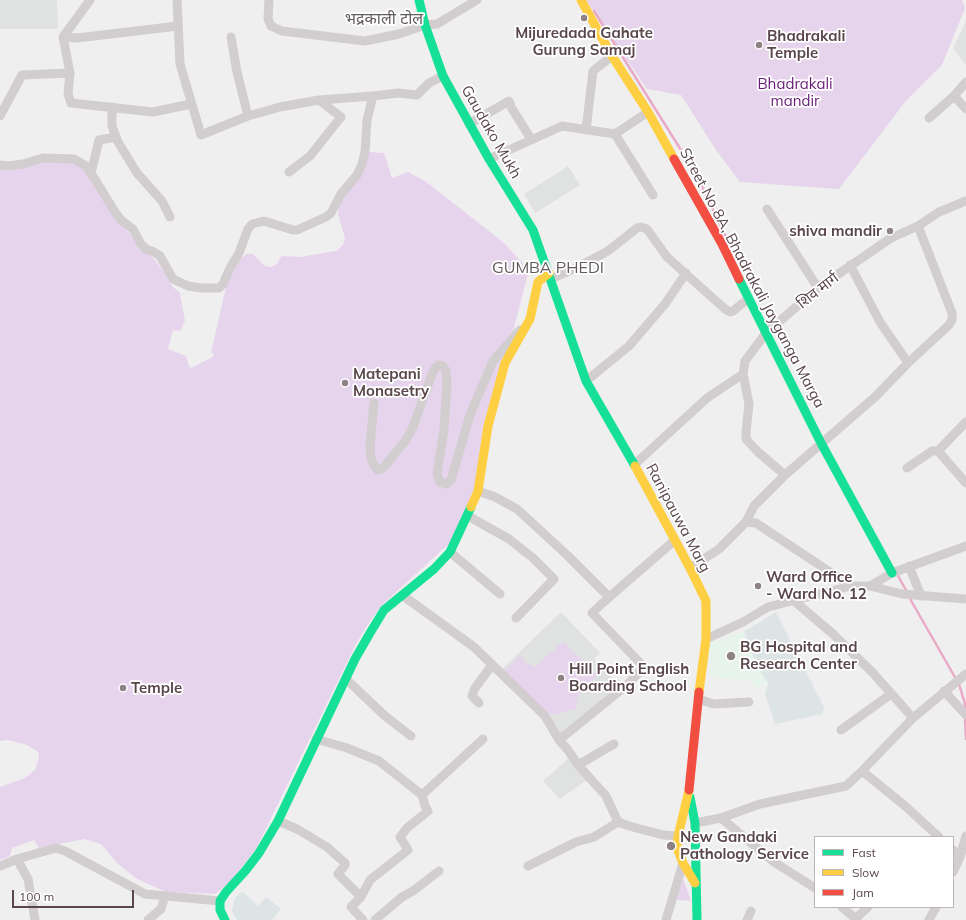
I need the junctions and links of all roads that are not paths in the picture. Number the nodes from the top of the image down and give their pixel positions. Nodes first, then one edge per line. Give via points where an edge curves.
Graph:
1 (90, 0) edge
2 (177, 0) edge
3 (269, 0) edge
4 (419, 0) edge
5 (477, 0) edge
6 (581, 0) edge
7 (178, 26) junction
8 (425, 26) junction
9 (63, 37) junction
10 (231, 37) dead end
11 (612, 56) junction
12 (70, 73) junction
13 (443, 76) junction
14 (966, 82) edge
15 (373, 96) junction
16 (954, 96) junction
17 (319, 100) junction
18 (191, 104) junction
19 (112, 107) junction
20 (966, 110) edge
21 (648, 112) junction
22 (0, 116) edge
23 (248, 116) junction
24 (929, 118) dead end
25 (469, 124) junction
26 (586, 130) junction
27 (615, 134) junction
28 (116, 137) junction
29 (531, 139) junction
30 (489, 159) junction
31 (0, 165) edge
32 (289, 172) dead end
33 (91, 173) junction
34 (653, 195) dead end
35 (966, 202) edge
36 (767, 209) dead end
37 (170, 217) dead end
38 (918, 226) junction
39 (850, 265) junction
40 (686, 273) junction
41 (550, 276) junction
42 (818, 288) junction
43 (748, 299) junction
44 (530, 319) junction
45 (766, 333) junction
46 (908, 363) junction
47 (743, 374) junction
48 (586, 381) junction
49 (374, 403) dead end
50 (966, 422) edge
51 (821, 443) junction
52 (938, 451) junction
53 (634, 465) junction
54 (907, 468) dead end
55 (785, 475) junction
56 (966, 483) edge
57 (478, 491) junction
58 (468, 516) junction
59 (746, 522) junction
60 (675, 540) junction
61 (966, 546) edge
62 (450, 552) junction
63 (909, 566) junction
64 (690, 568) junction
65 (892, 573) junction
66 (851, 586) junction
67 (870, 586) junction
68 (500, 594) dead end
69 (402, 595) junction
70 (921, 596) junction
71 (609, 597) junction
72 (966, 599) edge
73 (793, 600) junction
74 (516, 618) dead end
75 (706, 639) junction
76 (492, 665) junction
77 (966, 674) edge
78 (346, 680) junction
79 (944, 691) junction
80 (891, 694) junction
81 (698, 699) junction
82 (479, 702) dead end
83 (748, 702) dead end
84 (966, 715) edge
85 (912, 718) junction
86 (841, 730) dead end
87 (410, 736) dead end
88 (316, 739) junction
89 (482, 739) dead end
90 (559, 740) junction
91 (614, 744) dead end
92 (578, 765) junction
93 (862, 771) junction
94 (689, 791) junction
95 (422, 795) junction
96 (721, 818) junction
97 (278, 821) junction
98 (618, 822) junction
99 (695, 823) junction
100 (678, 836) junction
101 (938, 836) edge
102 (966, 836) edge
103 (954, 851) edge
104 (960, 858) junction
105 (17, 859) junction
106 (683, 863) junction
107 (0, 866) edge
108 (528, 866) dead end
109 (954, 870) edge
110 (439, 872) dead end
111 (695, 883) junction
112 (814, 887) edge
113 (165, 896) junction
114 (361, 897) junction
115 (220, 902) junction
116 (843, 908) edge
117 (867, 908) edge
118 (935, 908) edge
119 (751, 911) dead end
120 (855, 919) edge
121 (35, 920) edge
122 (148, 920) edge
123 (225, 920) edge
124 (363, 920) edge
125 (375, 920) edge
126 (666, 920) edge
127 (696, 920) edge
128 (747, 920) edge
129 (929, 920) edge

1 - 9 street
2 - 7 street
3 - 8 street via 268,19 271,26 282,31 365,40
4 - 8 main road, Gaudako Mukh
5 - 8 street via 437,24
6 - 11 main road, Street No 8A, Bhadrakali Jayganga Marga
7 - 9 street via 77,38
7 - 18 street via 180,64
8 - 13 main road, Gaudako Mukh
9 - 12 street
10 - 23 street
11 - 21 main road, Street No 8A, Bhadrakali Jayganga Marga
11 - 26 street via 592,71
12 - 19 street via 68,94 71,103
12 - 22 street via 22,75
13 - 15 street via 429,83 417,95 398,93
13 - 25 main road, Gaudako Mukh
14 - 16 street
15 - 17 street
15 - 33 street via 367,120 362,164 331,213 297,230 261,220 252,224 219,288 188,286 173,279 157,253 143,247 133,229 118,216
16 - 20 street
16 - 24 street
17 - 23 street
17 - 32 street via 341,117 310,156
18 - 19 street via 153,112
18 - 23 street via 201,135
19 - 28 street via 112,126
21 - 27 street
21 - 43 main road, Street No 8A, Bhadrakali Jayganga Marga via 722,244
25 - 29 street via 509,101
25 - 30 main road, Gaudako Mukh
26 - 27 street
26 - 29 street via 562,126
27 - 34 street
28 - 33 street via 99,140
28 - 37 street via 137,173 162,201
29 - 30 street
30 - 41 main road, Gaudako Mukh via 533,230
31 - 33 street via 23,164 43,158 74,159 86,166
35 - 38 street, शिव मार्ग via 939,212
36 - 42 street
38 - 39 street, शिव मार्ग via 891,238
38 - 46 street via 952,313 952,320
39 - 42 street, शिव मार्ग
39 - 46 street via 880,322
40 - 41 street via 668,256 647,229 641,227 608,251 576,268
40 - 43 street via 725,310 734,311
40 - 48 street via 665,304 629,346
41 - 44 main road via 538,282
41 - 48 main road, Ranipauwa Marg
42 - 45 street, शिव मार्ग
43 - 45 main road, Street No 8A, Bhadrakali Jayganga Marga
44 - 49 street via 493,361 470,415 451,480 446,484 440,482 437,474 447,384 443,366 436,367 432,374 406,440 384,467 378,470 371,458 370,446
44 - 57 main road via 505,363 488,426
45 - 47 street, शिव मार्ग via 745,361
45 - 51 main road, Street No 8A, Bhadrakali Jayganga Marga
46 - 51 street via 875,397
47 - 53 street via 707,398
47 - 55 street, शिव मार्ग via 749,404 746,439
48 - 53 main road, Ranipauwa Marg
50 - 52 street
51 - 55 street
51 - 65 main road, Street No 8A, Bhadrakali Jayganga Marga
52 - 54 street via 932,451
52 - 56 street
53 - 60 main road, Ranipauwa Marg
55 - 59 street via 754,506
57 - 58 main road
57 - 71 street via 517,509
58 - 62 main road
58 - 74 street via 509,539 554,579
59 - 64 street via 719,549
59 - 66 street via 756,523
60 - 64 main road, Ranipauwa Marg
60 - 71 street
61 - 63 street
62 - 68 street
62 - 69 main road
63 - 65 street
63 - 70 street
64 - 75 main road, Ranipauwa Marg via 706,601
65 - 67 street
66 - 67 street
66 - 73 street
67 - 70 street
69 - 76 street via 474,647
69 - 78 main road via 384,610 355,659
70 - 72 street
71 - 90 street via 592,613 644,667 627,685
73 - 75 street via 768,607
73 - 80 street via 833,634
75 - 81 main road, Ranipauwa Marg
76 - 82 street via 472,696
76 - 90 street via 545,716
77 - 79 street
78 - 87 street
78 - 88 main road
79 - 84 street
79 - 85 street
80 - 85 street
80 - 86 street
81 - 83 street via 714,704
81 - 94 main road, Ranipauwa Marg
85 - 93 street
88 - 95 street via 379,761
88 - 97 main road
89 - 95 street
90 - 92 street
91 - 92 street
92 - 98 street via 606,796
93 - 96 street via 846,786 760,804
93 - 101 street via 904,804
94 - 99 main road
94 - 100 main road
95 - 114 street via 428,811 407,828 400,838 408,850 370,880
96 - 99 street
96 - 112 street via 774,862
97 - 114 street via 297,829 339,857 345,865 338,874
97 - 115 main road via 259,853
98 - 100 street via 656,833
98 - 108 street via 594,837 576,842
99 - 111 main road
100 - 106 main road via 677,848
102 - 104 street
103 - 104 street
104 - 109 street
105 - 107 street
105 - 113 street via 56,848 145,894
105 - 121 street via 28,879
106 - 111 main road
106 - 126 street
110 - 125 street via 402,897
111 - 127 main road
113 - 115 street
113 - 122 street via 161,909
114 - 124 street via 351,907
115 - 123 main road via 220,910
116 - 120 street
117 - 120 street
118 - 129 street
119 - 128 street

